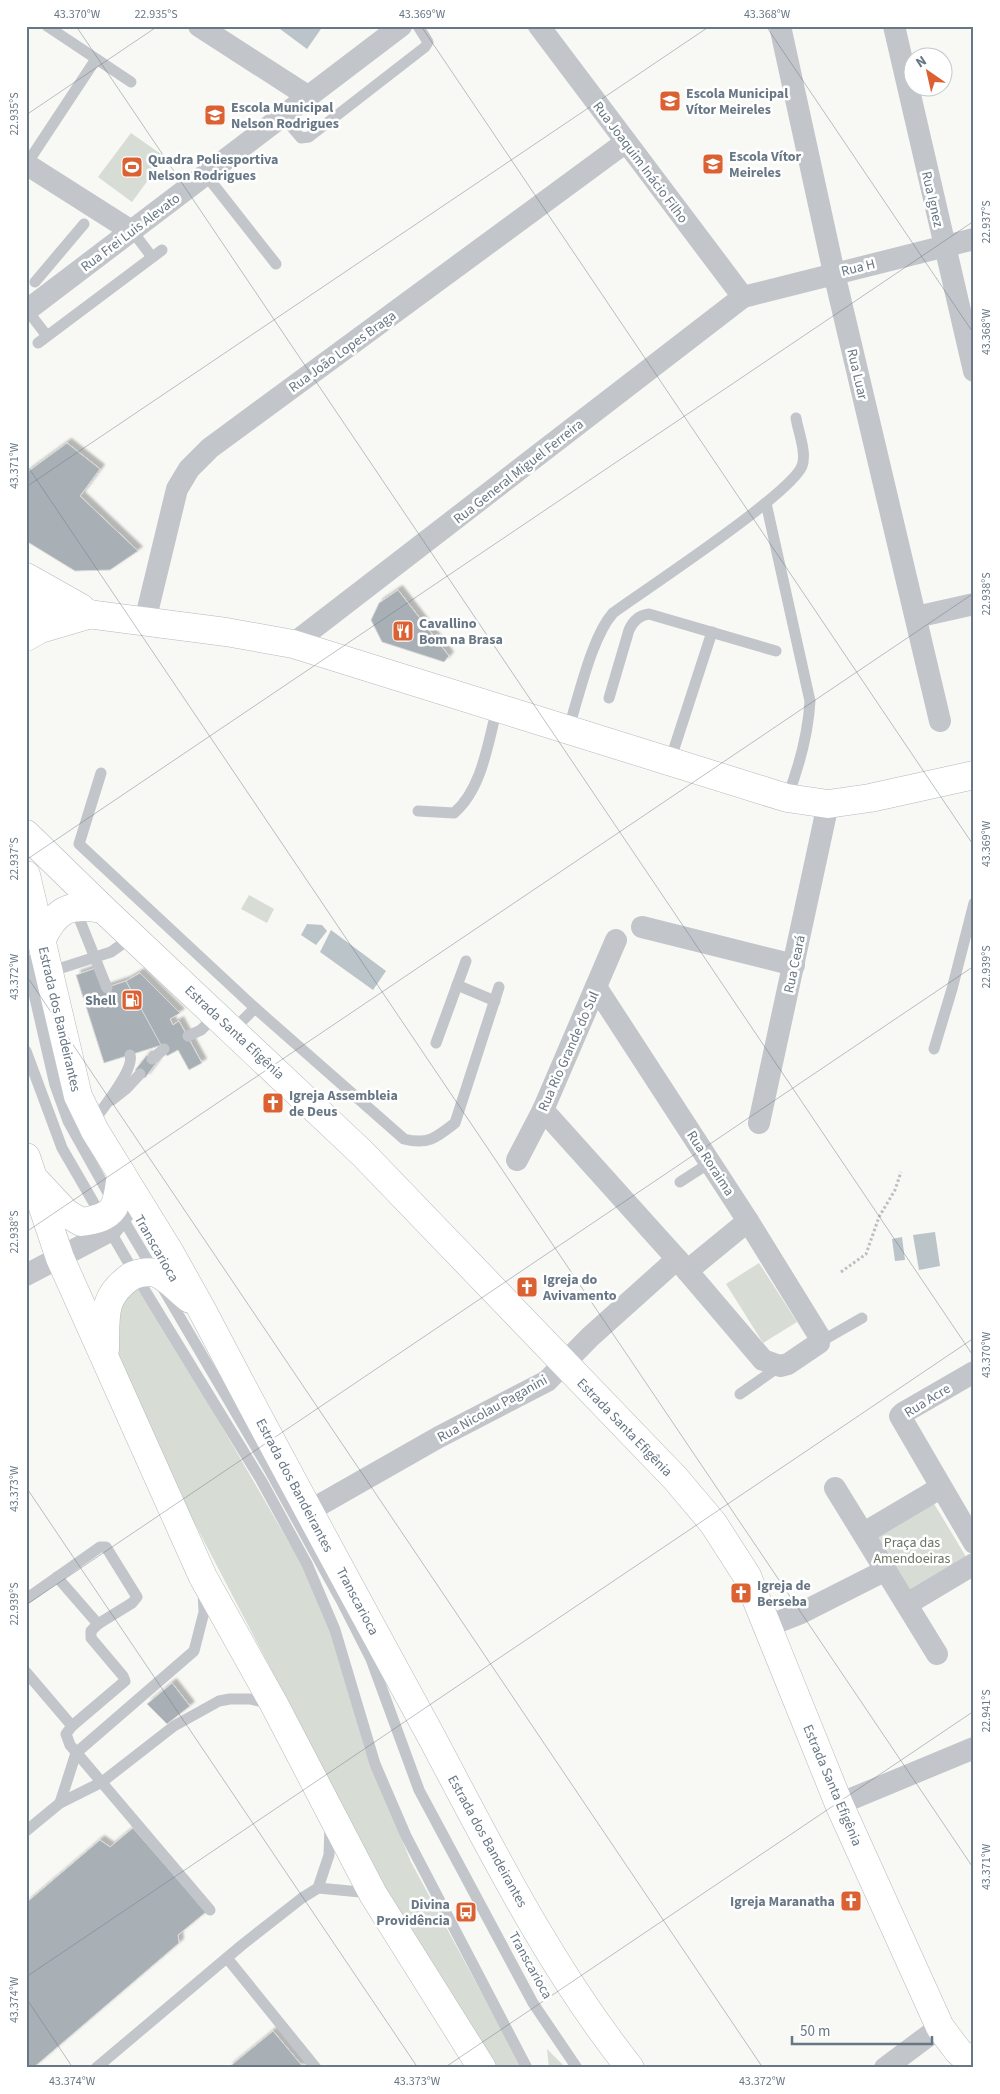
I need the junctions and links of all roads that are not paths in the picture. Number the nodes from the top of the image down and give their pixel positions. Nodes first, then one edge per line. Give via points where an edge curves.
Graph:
1 (47, 26) edge
2 (199, 26) edge
3 (401, 26) edge
4 (418, 26) edge
5 (539, 26) edge
6 (780, 26) edge
7 (894, 26) edge
8 (96, 59) junction
9 (131, 82) dead end
10 (309, 97) junction
11 (283, 117) junction
12 (626, 142) junction
13 (26, 164) edge
14 (206, 175) junction
15 (84, 224) dead end
16 (132, 232) junction
17 (974, 239) edge
18 (944, 246) junction
19 (162, 250) dead end
20 (152, 257) junction
21 (67, 263) junction
22 (276, 264) dead end
23 (834, 273) junction
24 (35, 282) dead end
25 (744, 297) junction
26 (27, 310) edge
27 (974, 371) edge
28 (796, 418) dead end
29 (766, 503) junction
30 (26, 578) edge
31 (974, 604) edge
32 (26, 606) edge
33 (91, 614) junction
34 (916, 617) junction
35 (145, 620) junction
36 (712, 632) junction
37 (26, 637) edge
38 (293, 644) junction
39 (776, 651) dead end
40 (608, 698) dead end
41 (497, 708) junction
42 (940, 721) dead end
43 (568, 730) junction
44 (670, 763) junction
45 (101, 773) dead end
46 (974, 775) edge
47 (787, 798) junction
48 (828, 804) junction
49 (418, 811) dead end
50 (26, 834) edge
51 (26, 875) edge
52 (974, 903) edge
53 (75, 907) junction
54 (103, 909) junction
55 (642, 927) dead end
56 (132, 937) junction
57 (616, 940) dead end
58 (39, 956) edge
59 (96, 958) junction
60 (466, 961) dead end
61 (794, 965) junction
62 (457, 985) junction
63 (499, 987) dead end
64 (596, 987) junction
65 (107, 988) dead end
66 (494, 1001) junction
67 (255, 1008) junction
68 (224, 1022) junction
69 (188, 1036) dead end
70 (436, 1043) dead end
71 (164, 1049) dead end
72 (934, 1050) dead end
73 (26, 1051) edge
74 (130, 1055) dead end
75 (152, 1059) dead end
76 (140, 1074) dead end
77 (543, 1110) junction
78 (99, 1114) junction
79 (759, 1123) dead end
80 (517, 1160) dead end
81 (710, 1162) junction
82 (29, 1167) edge
83 (680, 1182) dead end
84 (117, 1206) junction
85 (748, 1220) junction
86 (60, 1258) junction
87 (682, 1265) junction
88 (145, 1273) junction
89 (26, 1275) edge
90 (202, 1310) junction
91 (862, 1318) dead end
92 (819, 1341) junction
93 (105, 1356) junction
94 (563, 1364) junction
95 (780, 1366) junction
96 (974, 1372) edge
97 (740, 1394) dead end
98 (835, 1488) dead end
99 (940, 1488) junction
100 (310, 1511) junction
101 (864, 1533) junction
102 (974, 1543) edge
103 (974, 1564) edge
104 (886, 1570) junction
105 (57, 1577) junction
106 (203, 1577) junction
107 (26, 1599) edge
108 (907, 1604) junction
109 (98, 1624) junction
110 (768, 1626) junction
111 (937, 1654) dead end
112 (26, 1672) edge
113 (274, 1704) junction
114 (72, 1726) junction
115 (974, 1748) edge
116 (76, 1753) junction
117 (102, 1782) junction
118 (60, 1803) junction
119 (839, 1804) junction
120 (331, 1812) junction
121 (26, 1831) edge
122 (318, 1888) junction
123 (373, 1894) junction
124 (210, 1910) dead end
125 (227, 1958) junction
126 (940, 2027) junction
127 (974, 2065) edge
128 (96, 2068) edge
129 (316, 2068) edge
130 (482, 2068) edge
131 (526, 2068) edge
132 (578, 2068) edge
133 (630, 2068) edge
134 (885, 2068) edge

1 - 8 lane
2 - 10 street
3 - 10 street, Rua Frei Luis Alevato
4 - 11 lane via 428,42 425,47 309,137 301,138
5 - 12 street, Rua Joaquim Inácio Filho
6 - 23 street, Rua Luar
7 - 18 street, Rua Ignez
8 - 9 lane
8 - 13 lane
10 - 11 street, Rua Frei Luis Alevato
11 - 14 street, Rua Frei Luis Alevato
12 - 25 street, Rua Joaquim Inácio Filho
12 - 35 street, Rua João Lopes Braga via 210,448 189,469 177,489
13 - 16 street
14 - 16 street, Rua Frei Luis Alevato
14 - 22 lane
15 - 21 lane
16 - 20 lane
16 - 21 street, Rua Frei Luis Alevato
17 - 18 street, Rua H
18 - 23 street, Rua H
18 - 27 street, Rua Ignez
19 - 20 lane
20 - 26 lane via 43,339
21 - 24 lane
21 - 26 street, Rua Frei Luis Alevato
23 - 25 street, Rua H
23 - 34 street, Rua Luar
25 - 38 street, Rua General Miguel Ferreira
28 - 29 lane via 802,465 796,476
29 - 43 lane via 605,622
29 - 47 lane via 810,701 798,771
30 - 33 main road
31 - 34 street
32 - 33 main road
33 - 35 main road
33 - 37 main road via 40,629
34 - 42 street, Rua Luar
35 - 38 main road
36 - 39 lane
36 - 40 lane via 643,614 629,630
36 - 44 lane
38 - 41 main road
41 - 43 main road
41 - 49 lane via 484,761 466,803 454,813
43 - 44 main road
44 - 47 main road
45 - 67 lane via 79,844
46 - 48 main road
47 - 48 main road
48 - 61 street, Rua Ceará
50 - 54 main road, Estrada Santa Efigênia
51 - 58 main road, Estrada dos Bandeirantes
52 - 72 lane
53 - 54 main road
53 - 58 main road via 49,922
53 - 59 lane
54 - 56 main road, Estrada Santa Efigênia
55 - 61 street
56 - 59 lane
56 - 68 main road, Estrada Santa Efigênia
57 - 64 street, Rua Rio Grande do Sul
58 - 59 lane
58 - 78 main road, Estrada dos Bandeirantes via 78,1096
58 - 84 lane, Transcarioca via 58,1094 68,1121
59 - 65 lane
60 - 62 lane
61 - 79 street, Rua Ceará
62 - 66 lane
62 - 70 lane
63 - 66 lane
64 - 77 street, Rua Rio Grande do Sul
64 - 81 street, Rua Roraima
66 - 67 lane via 455,1122 438,1137 420,1143 404,1139
67 - 68 lane
68 - 69 lane
68 - 94 main road, Estrada Santa Efigênia via 363,1154
71 - 75 lane
73 - 84 lane, Transcarioca via 62,1148
74 - 78 lane via 128,1070
76 - 78 lane
77 - 80 street, Rua Rio Grande do Sul
77 - 87 street
78 - 84 main road, Estrada dos Bandeirantes
81 - 83 lane
81 - 85 street, Rua Roraima
82 - 84 main road via 66,1213 81,1222
82 - 86 main road
84 - 86 street
84 - 88 lane, Transcarioca
84 - 88 lane, Transcarioca
84 - 90 main road, Estrada dos Bandeirantes
85 - 87 street, Rua Nicolau Paganini
85 - 92 street, Rua Roraima via 819,1336
86 - 89 street
86 - 93 main road
87 - 94 street, Rua Nicolau Paganini
87 - 95 street via 763,1360
88 - 90 main road via 168,1280
88 - 93 main road via 116,1287 108,1301
88 - 131 lane, Transcarioca via 307,1564 335,1630 374,1764 406,1836
88 - 132 lane, Transcarioca via 177,1316 270,1470 341,1600 371,1659 419,1790 533,2003
90 - 100 main road, Estrada dos Bandeirantes
91 - 92 lane
92 - 95 street via 788,1364
93 - 106 main road
94 - 100 street, Rua Nicolau Paganini via 546,1380
94 - 110 main road, Estrada Santa Efigênia via 674,1478 713,1523 747,1576
95 - 97 lane
96 - 99 street, Rua Acre via 900,1416
98 - 101 street
99 - 101 street
99 - 102 street, Rua Acre
100 - 133 main road, Estrada dos Bandeirantes via 485,1840 548,1950
101 - 104 street
103 - 108 street
104 - 108 street
104 - 110 street
105 - 107 lane
105 - 109 lane
105 - 109 lane via 100,1547 106,1547 137,1597
106 - 113 main road
106 - 116 lane via 204,1612 194,1651
108 - 111 street
109 - 114 lane via 90,1631 91,1638 125,1681
110 - 119 main road, Estrada Santa Efigênia
112 - 114 lane
113 - 117 lane via 250,1699 219,1702 174,1726
113 - 120 main road
114 - 116 lane via 66,1734
115 - 119 street
116 - 117 lane
116 - 118 lane
117 - 118 lane
117 - 124 lane
118 - 121 lane
119 - 126 main road, Estrada Santa Efigênia
120 - 122 lane via 330,1856
120 - 123 main road
122 - 123 lane
122 - 125 lane
123 - 130 main road
125 - 128 lane
125 - 129 lane
126 - 127 main road, Estrada Santa Efigênia via 958,2051
126 - 134 street

